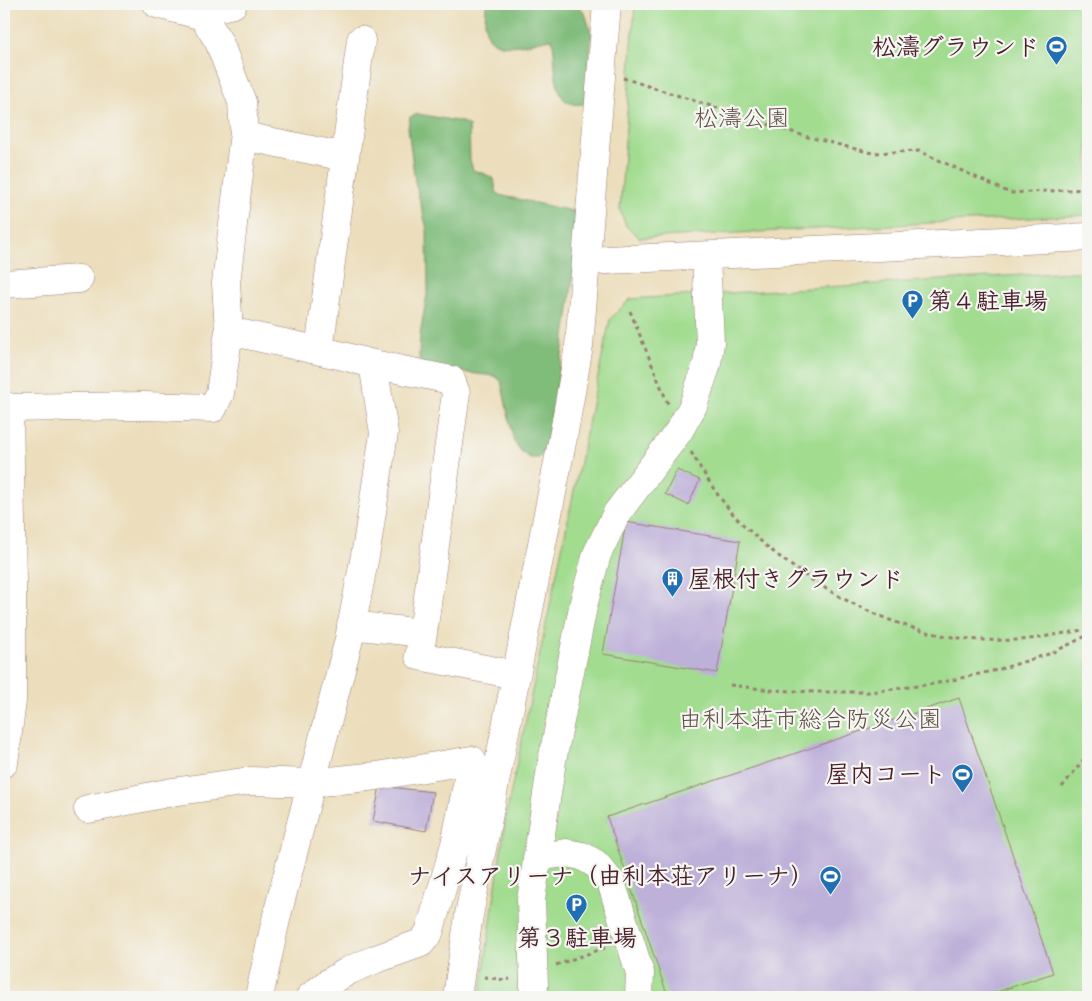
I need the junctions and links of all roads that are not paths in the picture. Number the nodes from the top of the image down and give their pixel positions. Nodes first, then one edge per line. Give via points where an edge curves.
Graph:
1 (157, 4) edge
2 (233, 4) edge
3 (607, 4) edge
4 (203, 16) junction
5 (361, 40) dead end
6 (244, 136) junction
7 (345, 157) junction
8 (1088, 237) edge
9 (706, 256) junction
10 (586, 261) junction
11 (79, 279) dead end
12 (4, 284) edge
13 (229, 331) junction
14 (319, 350) junction
15 (373, 364) junction
16 (6, 408) edge
17 (351, 625) junction
18 (423, 633) junction
19 (516, 675) junction
20 (4, 763) edge
21 (311, 783) junction
22 (88, 809) dead end
23 (537, 857) junction
24 (259, 997) edge
25 (310, 997) edge
26 (457, 997) edge
27 (533, 997) edge
28 (639, 997) edge

1 - 4 street
2 - 4 street via 215,8
3 - 10 street
4 - 6 street via 219,42 242,102
5 - 7 street
6 - 7 street
6 - 13 street via 226,283
7 - 14 street
8 - 9 street
9 - 10 street
9 - 23 street via 710,343 707,364 693,406 679,431 617,513 597,554 584,602 552,762
10 - 19 street via 579,346
11 - 12 street
13 - 14 street
13 - 16 street via 220,393 213,408
14 - 15 street
15 - 17 street via 384,433
15 - 18 street via 451,380 456,393
16 - 20 street via 12,701
17 - 18 street
17 - 21 street
18 - 19 street via 419,656
19 - 26 street via 471,905
21 - 22 street via 250,781
21 - 24 street
21 - 25 street via 472,760 455,844 429,933 421,943 350,970
23 - 27 street via 531,900
23 - 28 street via 566,853 582,856 596,864 611,882 640,973

